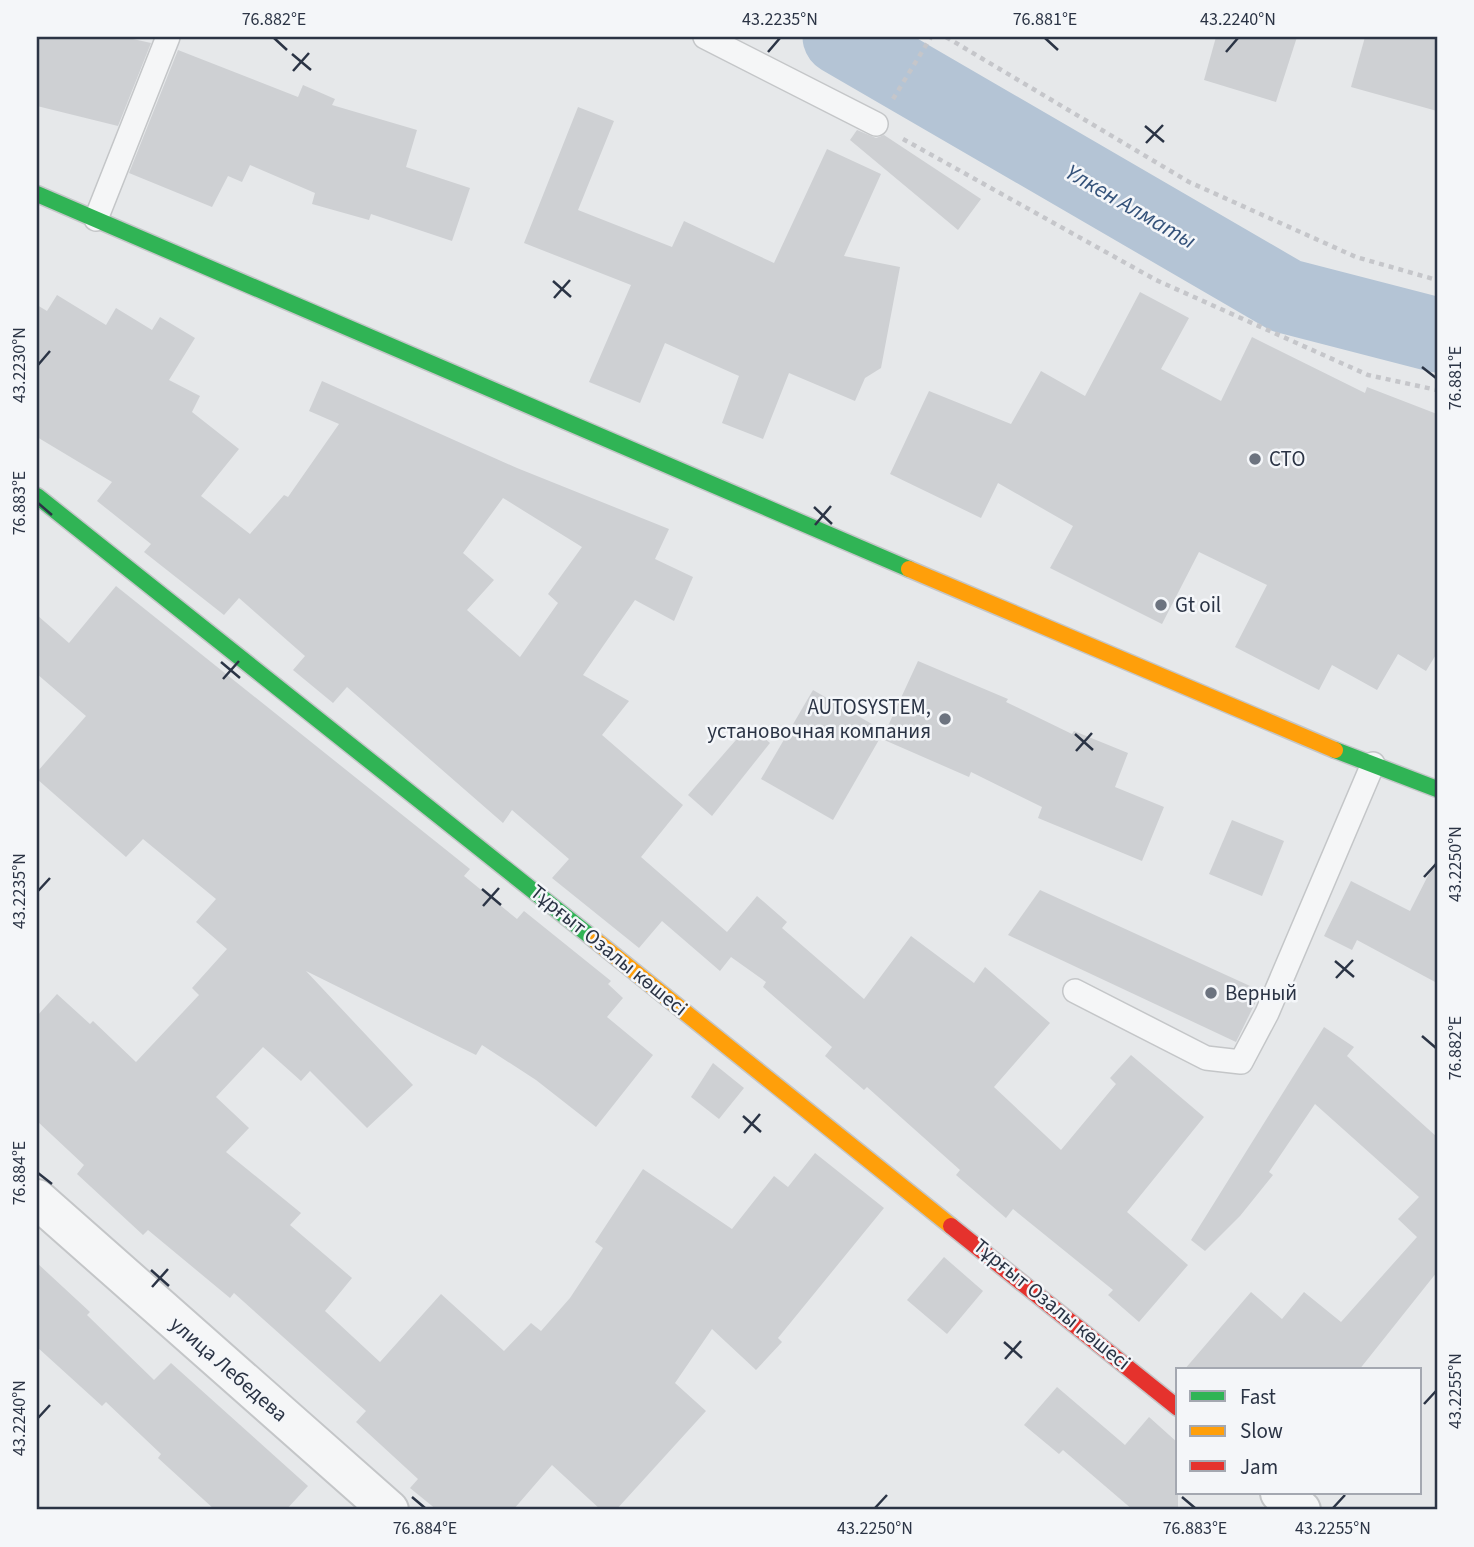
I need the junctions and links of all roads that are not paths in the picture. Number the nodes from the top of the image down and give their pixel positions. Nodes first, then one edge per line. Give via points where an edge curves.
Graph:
1 (168, 37) edge
2 (705, 37) edge
3 (876, 124) road end
4 (37, 194) edge
5 (96, 219) junction
6 (37, 496) edge
7 (1373, 765) junction
8 (1437, 789) edge
9 (1076, 991) dead end
10 (37, 1199) edge
11 (1176, 1406) edge
12 (1281, 1494) edge
13 (389, 1510) edge
14 (1301, 1510) edge

1 - 5 lane
2 - 3 lane
4 - 5 street
5 - 7 street via 1270,725
6 - 11 street, Тұрғыт Озалы көшесі
7 - 8 street
7 - 9 lane via 1267,1013 1241,1062 1206,1058
10 - 13 street, улица Лебедева
12 - 14 street

